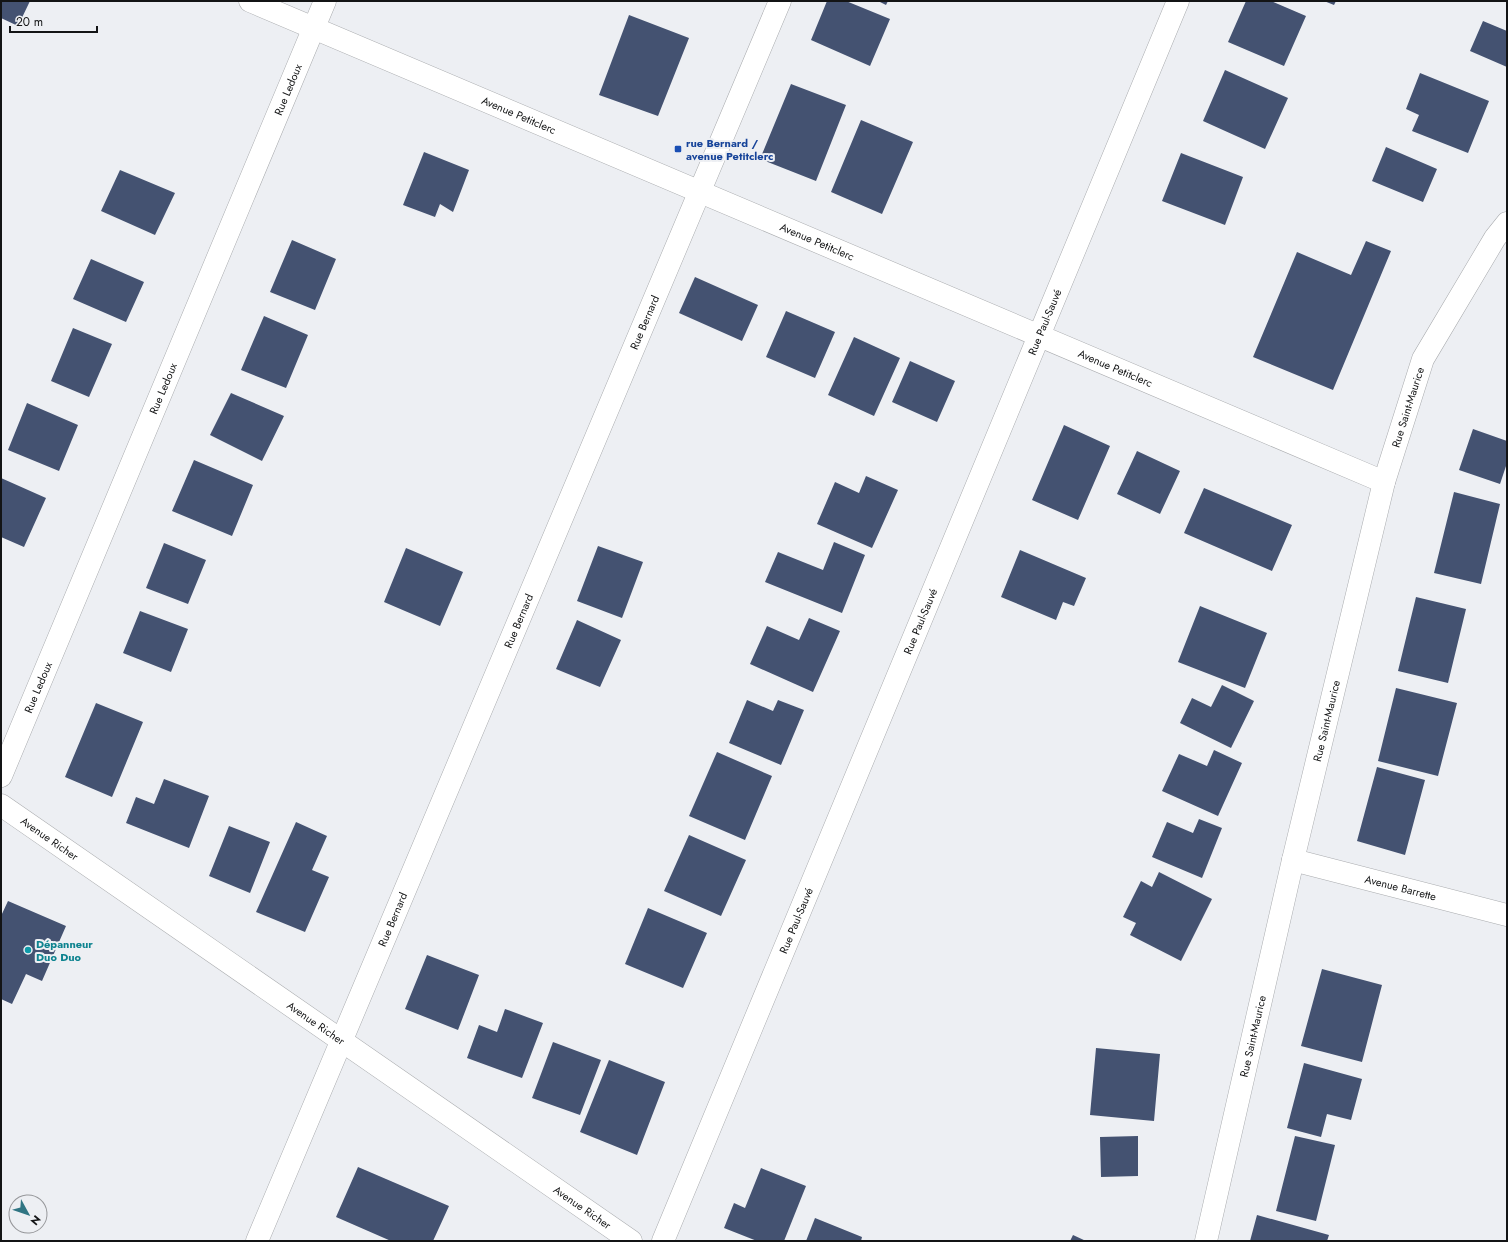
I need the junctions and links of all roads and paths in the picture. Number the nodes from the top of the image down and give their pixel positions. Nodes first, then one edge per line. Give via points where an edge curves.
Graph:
1 (250, 1) edge
2 (325, 1) edge
3 (780, 1) edge
4 (1178, 1) edge
5 (314, 28) junction
6 (700, 192) junction
7 (1507, 223) edge
8 (1040, 336) junction
9 (1384, 482) junction
10 (1, 776) edge
11 (1, 805) edge
12 (1293, 860) junction
13 (1507, 915) edge
14 (342, 1040) junction
15 (257, 1241) edge
16 (631, 1241) edge
17 (663, 1241) edge
18 (1206, 1241) edge

1 - 5 street, Avenue Petitclerc
2 - 5 street, Rue Ledoux
3 - 6 street, Rue Bernard
4 - 8 street, Rue Paul-Sauvé
5 - 6 street, Avenue Petitclerc
5 - 10 street, Rue Ledoux
6 - 8 street, Avenue Petitclerc
6 - 14 street, Rue Bernard
7 - 9 street, Rue Saint-Maurice via 1495,238 1423,359
8 - 9 street, Avenue Petitclerc
8 - 17 street, Rue Paul-Sauvé
9 - 12 street, Rue Saint-Maurice
11 - 14 street, Avenue Richer
12 - 13 street, Avenue Barrette
12 - 18 street, Rue Saint-Maurice
14 - 15 street, Rue Bernard
14 - 16 street, Avenue Richer

